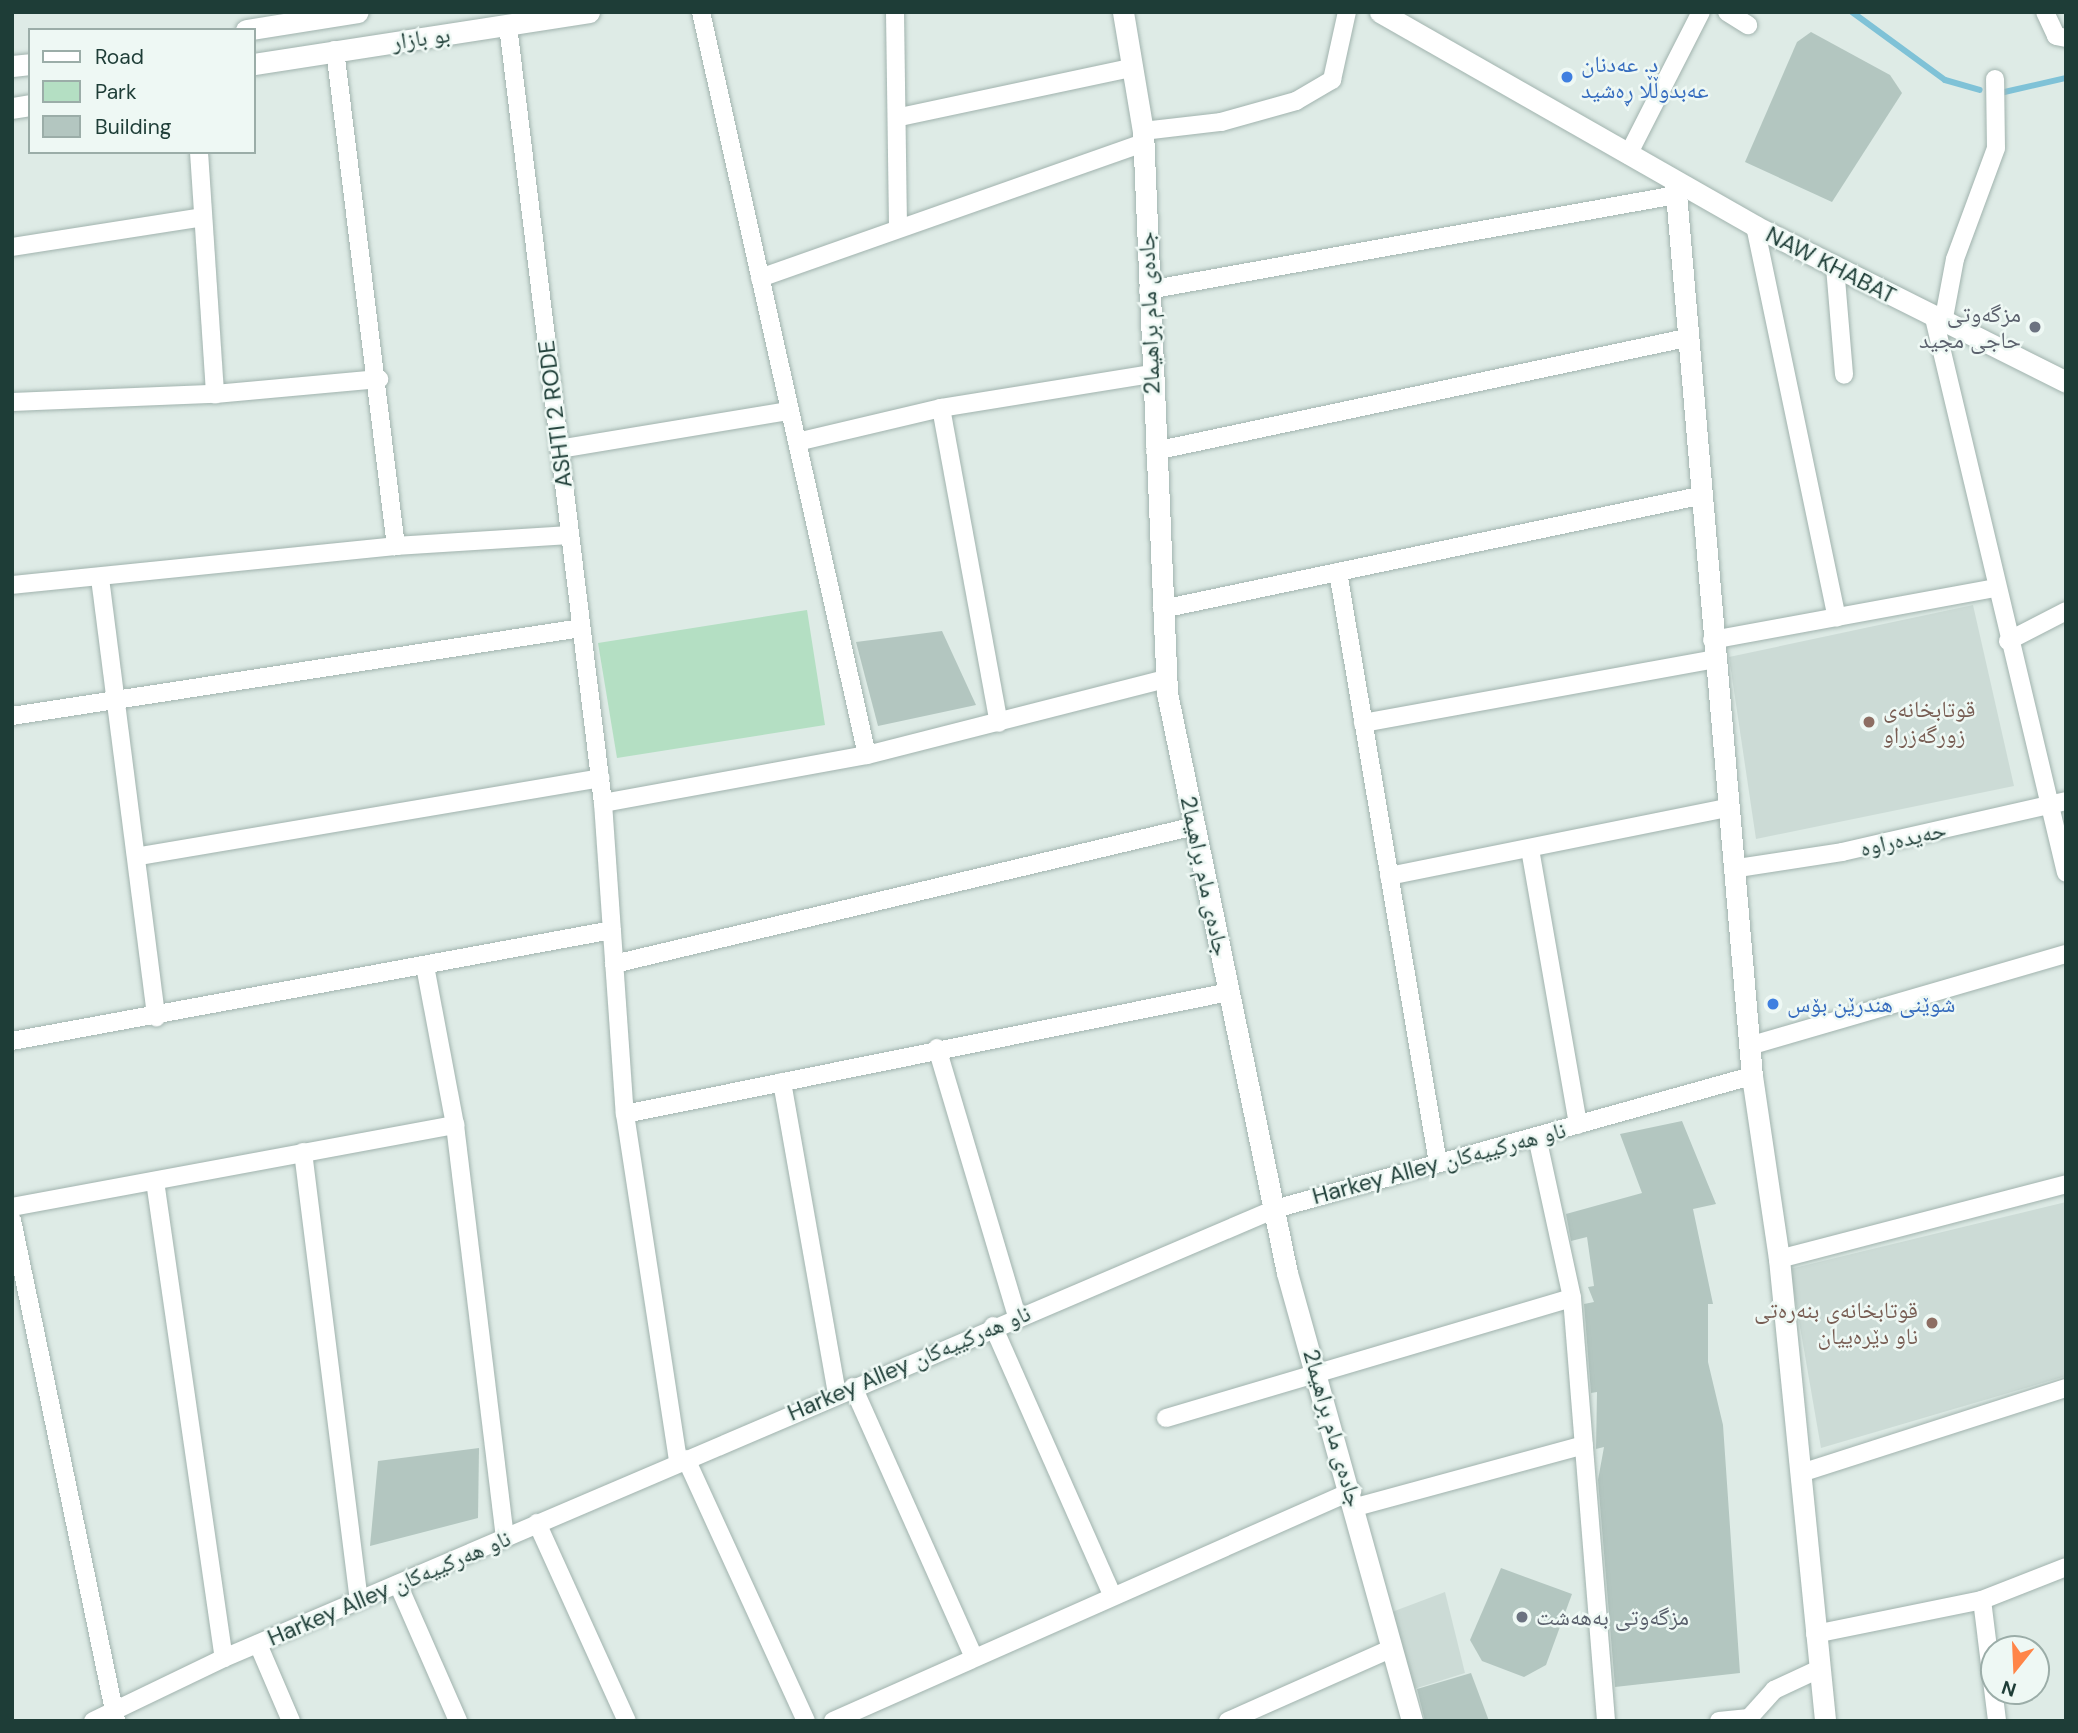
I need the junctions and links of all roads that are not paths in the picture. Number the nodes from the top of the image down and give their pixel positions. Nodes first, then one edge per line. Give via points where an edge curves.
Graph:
1 (358, 12) edge
2 (589, 12) edge
3 (701, 12) edge
4 (895, 12) edge
5 (1123, 12) edge
6 (1347, 12) edge
7 (1380, 12) edge
8 (1701, 12) edge
9 (1727, 12) edge
10 (2045, 12) edge
11 (1748, 25) dead end
12 (508, 26) junction
13 (256, 28) edge
14 (2066, 37) edge
15 (335, 50) junction
16 (256, 64) edge
17 (1130, 68) junction
18 (1995, 79) dead end
19 (900, 117) junction
20 (1143, 137) junction
21 (199, 154) edge
22 (1628, 155) junction
23 (1675, 188) junction
24 (204, 217) junction
25 (1755, 226) junction
26 (898, 227) junction
27 (12, 247) edge
28 (1835, 267) junction
29 (760, 278) junction
30 (1148, 290) junction
31 (1938, 320) junction
32 (1686, 338) junction
33 (1152, 374) junction
34 (1844, 374) dead end
35 (379, 379) junction
36 (2066, 382) edge
37 (215, 394) junction
38 (12, 401) edge
39 (941, 408) junction
40 (789, 411) junction
41 (797, 442) junction
42 (559, 449) junction
43 (1155, 451) junction
44 (1699, 496) junction
45 (569, 535) junction
46 (396, 546) junction
47 (1338, 572) junction
48 (100, 578) junction
49 (12, 585) edge
50 (1995, 588) junction
51 (1162, 609) junction
52 (2066, 611) edge
53 (1837, 617) junction
54 (581, 628) junction
55 (2008, 641) junction
56 (1713, 649) junction
57 (1166, 679) junction
58 (120, 699) junction
59 (12, 716) edge
60 (999, 723) junction
61 (1363, 723) junction
62 (867, 755) junction
63 (600, 778) junction
64 (603, 803) junction
65 (2059, 804) edge
66 (1727, 808) junction
67 (1195, 826) junction
68 (1530, 849) junction
69 (140, 856) junction
70 (1738, 868) junction
71 (2066, 873) edge
72 (1389, 876) junction
73 (612, 930) junction
74 (2066, 954) edge
75 (614, 964) junction
76 (425, 966) junction
77 (1230, 992) junction
78 (156, 1017) junction
79 (12, 1041) edge
80 (1749, 1046) junction
81 (937, 1048) junction
82 (1752, 1076) junction
83 (782, 1082) junction
84 (625, 1114) junction
85 (455, 1125) junction
86 (1578, 1125) junction
87 (1537, 1138) junction
88 (303, 1152) junction
89 (1438, 1163) junction
90 (155, 1181) junction
91 (2066, 1184) edge
92 (12, 1207) edge
93 (1275, 1209) junction
94 (12, 1220) edge
95 (1779, 1259) junction
96 (1572, 1298) junction
97 (1017, 1316) junction
98 (993, 1326) junction
99 (1316, 1371) junction
100 (2066, 1388) edge
101 (845, 1391) junction
102 (1166, 1418) dead end
103 (1584, 1446) junction
104 (682, 1461) junction
105 (1801, 1472) junction
106 (1354, 1499) junction
107 (537, 1523) junction
108 (505, 1538) junction
109 (2066, 1567) edge
110 (398, 1584) junction
111 (1112, 1594) junction
112 (1982, 1600) junction
113 (359, 1601) junction
114 (1815, 1634) junction
115 (258, 1644) junction
116 (1393, 1648) junction
117 (974, 1657) junction
118 (224, 1658) junction
119 (1819, 1669) junction
120 (115, 1717) edge
121 (93, 1721) edge
122 (291, 1721) edge
123 (458, 1721) edge
124 (627, 1721) edge
125 (806, 1721) edge
126 (832, 1721) edge
127 (1228, 1721) edge
128 (1412, 1721) edge
129 (1606, 1721) edge
130 (1719, 1721) edge
131 (1825, 1721) edge
132 (1997, 1721) edge

1 - 13 street
2 - 12 street, بو بازار
3 - 29 street
4 - 19 street
5 - 17 street, جادەی مام براهیما2
6 - 20 street via 1332,80 1296,101
7 - 22 street, NAW KHABAT
8 - 22 street
9 - 11 street
10 - 14 street via 2056,36
12 - 15 street, بو بازار
12 - 42 street, ASHTI 2 RODE
15 - 16 street, بو بازار
15 - 35 street
17 - 19 street
17 - 20 street, جادەی مام براهیما2
18 - 31 street via 1996,148
19 - 26 street
20 - 26 street
20 - 30 street, جادەی مام براهیما2
21 - 24 street
22 - 23 street, NAW KHABAT
23 - 25 street, NAW KHABAT
23 - 30 street
23 - 32 street
24 - 27 street
24 - 37 street
25 - 28 street, NAW KHABAT
25 - 53 street
26 - 29 street
28 - 31 street, NAW KHABAT
28 - 34 street
29 - 40 street
30 - 33 street, جادەی مام براهیما2
31 - 36 street, NAW KHABAT
31 - 50 street
32 - 43 street
32 - 44 street
33 - 39 street
33 - 43 street, جادەی مام براهیما2
35 - 37 street
35 - 46 street
37 - 38 street
39 - 41 street
39 - 60 street
40 - 41 street
40 - 42 street
41 - 62 street
42 - 45 street, ASHTI 2 RODE
43 - 51 street, جادەی مام براهیما2
44 - 47 street
44 - 56 street
45 - 46 street
45 - 54 street, ASHTI 2 RODE
46 - 48 street
47 - 51 street
47 - 61 street
48 - 49 street
48 - 58 street
50 - 53 street
50 - 55 street
51 - 57 street, جادەی مام براهیما2
52 - 55 street
53 - 56 street
54 - 58 street
54 - 63 street, ASHTI 2 RODE
55 - 65 street
56 - 61 street
56 - 66 street
57 - 60 street
57 - 67 street, جادەی مام براهیما2
58 - 59 street
58 - 69 street
60 - 62 street
61 - 72 street
62 - 64 street
63 - 64 street, ASHTI 2 RODE
63 - 69 street
64 - 73 street, ASHTI 2 RODE
65 - 70 street, حەیدەراوە
65 - 71 street
66 - 68 street
66 - 70 street
67 - 75 street
67 - 77 street, جادەی مام براهیما2
68 - 72 street
68 - 86 street
69 - 78 street
70 - 80 street
72 - 89 street
73 - 75 street, ASHTI 2 RODE
73 - 76 street
74 - 80 street
75 - 84 street, ASHTI 2 RODE
76 - 78 street
76 - 85 street
77 - 81 street
77 - 93 street, جادەی مام براهیما2
78 - 79 street
80 - 82 street
81 - 83 street
81 - 97 street
82 - 86 street, Harkey Alley ناو هەركييەكان
82 - 95 street
83 - 84 street
83 - 101 street
84 - 104 street, ASHTI 2 RODE
85 - 88 street
85 - 108 street
86 - 87 street, Harkey Alley ناو هەركييەكان
87 - 89 street, Harkey Alley ناو هەركييەكان
87 - 96 street
88 - 90 street
88 - 113 street
89 - 93 street, Harkey Alley ناو هەركييەكان
90 - 92 street
90 - 118 street
91 - 95 street
93 - 97 street, Harkey Alley ناو هەركييەكان
93 - 99 street, جادەی مام براهیما2
94 - 120 street
95 - 105 street
96 - 99 street
96 - 103 street
97 - 98 street, Harkey Alley ناو هەركييەكان
98 - 101 street, Harkey Alley ناو هەركييەكان
98 - 111 street
99 - 102 street
99 - 106 street, جادەی مام براهیما2
100 - 105 street
101 - 104 street, Harkey Alley ناو هەركييەكان
101 - 117 street
103 - 106 street
103 - 129 street
104 - 107 street, Harkey Alley ناو هەركييەكان
104 - 125 street, ASHTI 2 RODE
105 - 114 street
106 - 111 street
106 - 116 street, جادەی مام براهیما2
107 - 108 street, Harkey Alley ناو هەركييەكان
107 - 124 street
108 - 110 street, Harkey Alley ناو هەركييەكان
109 - 112 street
110 - 113 street, Harkey Alley ناو هەركييەكان
110 - 123 street
111 - 117 street
112 - 114 street
112 - 132 street
113 - 115 street, Harkey Alley ناو هەركييەكان
114 - 119 street
115 - 118 street, Harkey Alley ناو هەركييەكان
115 - 122 street
116 - 127 street
116 - 128 street, جادەی مام براهیما2
117 - 126 street
118 - 120 street, Harkey Alley ناو هەركييەكان
119 - 130 street via 1774,1690 1749,1718
119 - 131 street
120 - 121 street, Harkey Alley ناو هەركييەكان

